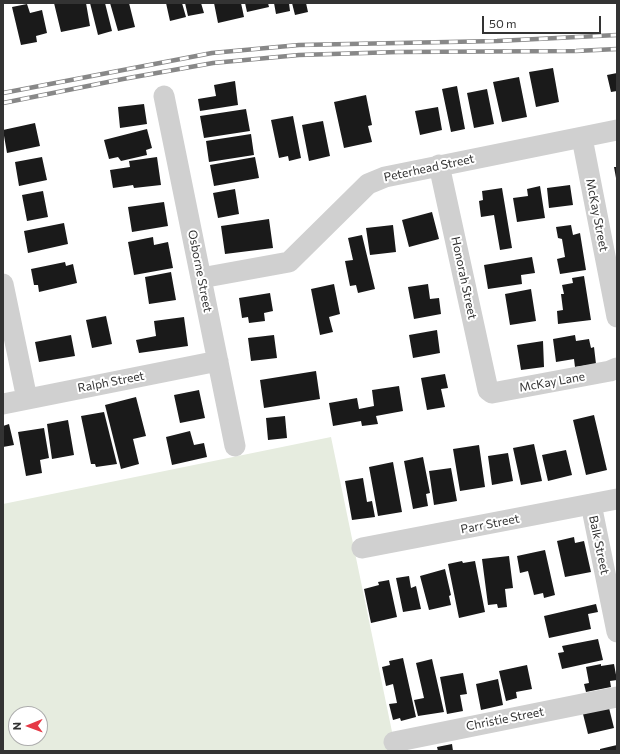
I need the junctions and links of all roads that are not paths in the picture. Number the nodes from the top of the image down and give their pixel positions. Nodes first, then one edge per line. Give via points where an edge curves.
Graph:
1 (164, 96) dead end
2 (617, 130) edge
3 (582, 138) junction
4 (439, 165) junction
5 (201, 278) junction
6 (3, 284) edge
7 (617, 317) edge
8 (218, 361) junction
9 (617, 368) edge
10 (488, 390) joint
11 (27, 399) junction
12 (3, 404) edge
13 (235, 446) dead end
14 (617, 499) edge
15 (591, 504) junction
16 (362, 548) dead end
17 (617, 632) edge
18 (617, 697) edge
19 (394, 742) dead end

1 - 5 street, Osborne Street
2 - 3 street, Peterhead Street
3 - 4 street, Peterhead Street
3 - 7 street, McKay Street
4 - 5 street, Peterhead Street via 385,177 368,184 289,262
4 - 10 street, Honorah Street
5 - 8 street, Osborne Street
6 - 11 street
8 - 11 street, Ralph Street
8 - 13 street, Osborne Street
9 - 10 street, McKay Lane via 492,393
11 - 12 street, Ralph Street
14 - 15 street, Parr Street
15 - 16 street, Parr Street
15 - 17 street, Balk Street
18 - 19 street, Christie Street

